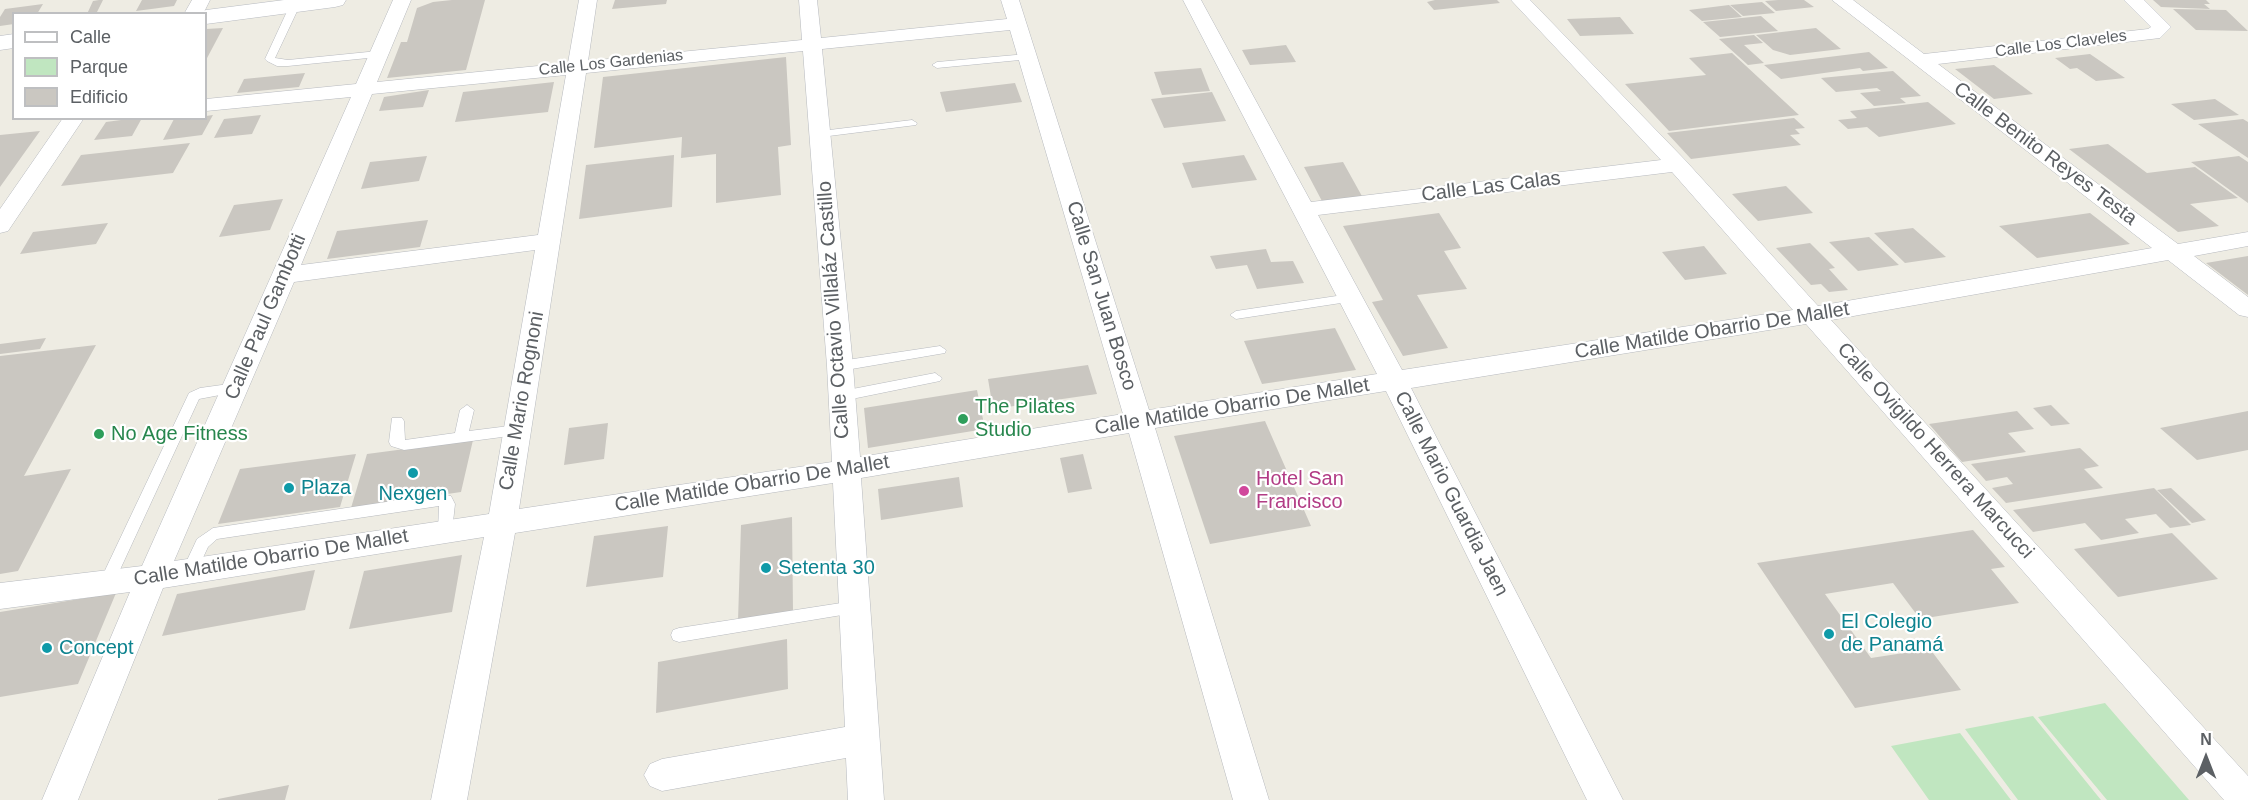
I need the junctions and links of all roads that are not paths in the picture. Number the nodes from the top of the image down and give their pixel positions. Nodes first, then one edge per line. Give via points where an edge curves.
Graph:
1 (335, 0) edge
2 (402, 0) edge
3 (588, 0) edge
4 (808, 0) edge
5 (1192, 0) edge
6 (1520, 0) edge
7 (1841, 0) edge
8 (2133, 0) edge
9 (295, 5) junction
10 (1013, 12) edge
11 (207, 17) edge
12 (812, 43) junction
13 (378, 54) junction
14 (1027, 57) junction
15 (1920, 60) junction
16 (937, 65) dead end
17 (577, 66) junction
18 (362, 90) junction
19 (207, 105) edge
20 (74, 120) edge
21 (912, 123) dead end
22 (821, 134) junction
23 (1677, 165) junction
24 (1305, 210) junction
25 (0, 226) edge
26 (2248, 239) edge
27 (549, 241) junction
28 (2174, 252) junction
29 (285, 275) junction
30 (1350, 298) junction
31 (2248, 309) edge
32 (1236, 315) dead end
33 (1813, 315) junction
34 (940, 350) dead end
35 (840, 366) junction
36 (935, 378) dead end
37 (1394, 381) junction
38 (236, 388) junction
39 (842, 396) junction
40 (467, 410) dead end
41 (397, 421) dead end
42 (1139, 422) junction
43 (517, 430) junction
44 (461, 437) junction
45 (846, 470) junction
46 (502, 522) junction
47 (152, 577) junction
48 (107, 582) junction
49 (0, 596) edge
50 (854, 607) junction
51 (679, 635) dead end
52 (863, 739) junction
53 (662, 775) dead end
54 (60, 800) edge
55 (449, 800) edge
56 (866, 800) edge
57 (1251, 800) edge
58 (1605, 800) edge
59 (2247, 800) edge

1 - 9 street
2 - 13 street, Calle Paul Gambotti
3 - 17 street, Calle Mario Rognoni
4 - 12 street, Calle Octavio Villaláz Castillo
5 - 24 street, Calle Mario Guardia Jaen
6 - 23 street, Calle Ovigildo Herrera Marcucci
7 - 15 street, Calle Benito Reyes Testa
8 - 15 street, Calle Los Claveles via 2162,27 2153,34
9 - 11 street
9 - 13 lane via 270,59 288,63
10 - 12 street, Calle Los Gardenias
10 - 14 street, Calle San Juan Bosco
12 - 17 street, Calle Los Gardenias
12 - 22 street, Calle Octavio Villaláz Castillo
13 - 18 street, Calle Paul Gambotti
14 - 16 lane
14 - 42 street, Calle San Juan Bosco
15 - 28 street, Calle Benito Reyes Testa
17 - 18 street, Calle Los Gardenias
17 - 27 street, Calle Mario Rognoni
18 - 19 street, Calle Los Gardenias
18 - 29 street, Calle Paul Gambotti
20 - 25 street
21 - 22 lane
22 - 35 street, Calle Octavio Villaláz Castillo
23 - 24 street, Calle Las Calas
23 - 33 street, Calle Ovigildo Herrera Marcucci
24 - 30 street, Calle Mario Guardia Jaen
26 - 28 street, Calle Matilde Obarrio De Mallet
27 - 29 street
27 - 43 street, Calle Mario Rognoni
28 - 31 street, Calle Benito Reyes Testa
28 - 33 street, Calle Matilde Obarrio De Mallet
29 - 38 street, Calle Paul Gambotti
30 - 32 lane
30 - 37 street, Calle Mario Guardia Jaen
33 - 37 street, Calle Matilde Obarrio De Mallet
33 - 59 street, Calle Ovigildo Herrera Marcucci
34 - 35 lane
35 - 39 street, Calle Octavio Villaláz Castillo
36 - 39 lane
37 - 42 street, Calle Matilde Obarrio De Mallet
37 - 58 street, Calle Mario Guardia Jaen
38 - 47 street, Calle Paul Gambotti
38 - 48 lane via 194,396
39 - 45 street, Calle Octavio Villaláz Castillo
40 - 44 lane
41 - 44 lane via 396,442 404,445
42 - 45 street, Calle Matilde Obarrio De Mallet
42 - 57 street, Calle San Juan Bosco
43 - 44 lane
43 - 46 street, Calle Mario Rognoni
45 - 46 street, Calle Matilde Obarrio De Mallet
45 - 50 street, Calle Octavio Villaláz Castillo
46 - 47 street, Calle Matilde Obarrio De Mallet
46 - 55 street, Calle Mario Rognoni
47 - 48 street, Calle Matilde Obarrio De Mallet
47 - 54 street, Calle Paul Gambotti
48 - 49 street, Calle Matilde Obarrio De Mallet
50 - 51 lane
50 - 52 street, Calle Octavio Villaláz Castillo
52 - 53 street
52 - 56 street, Calle Octavio Villaláz Castillo

